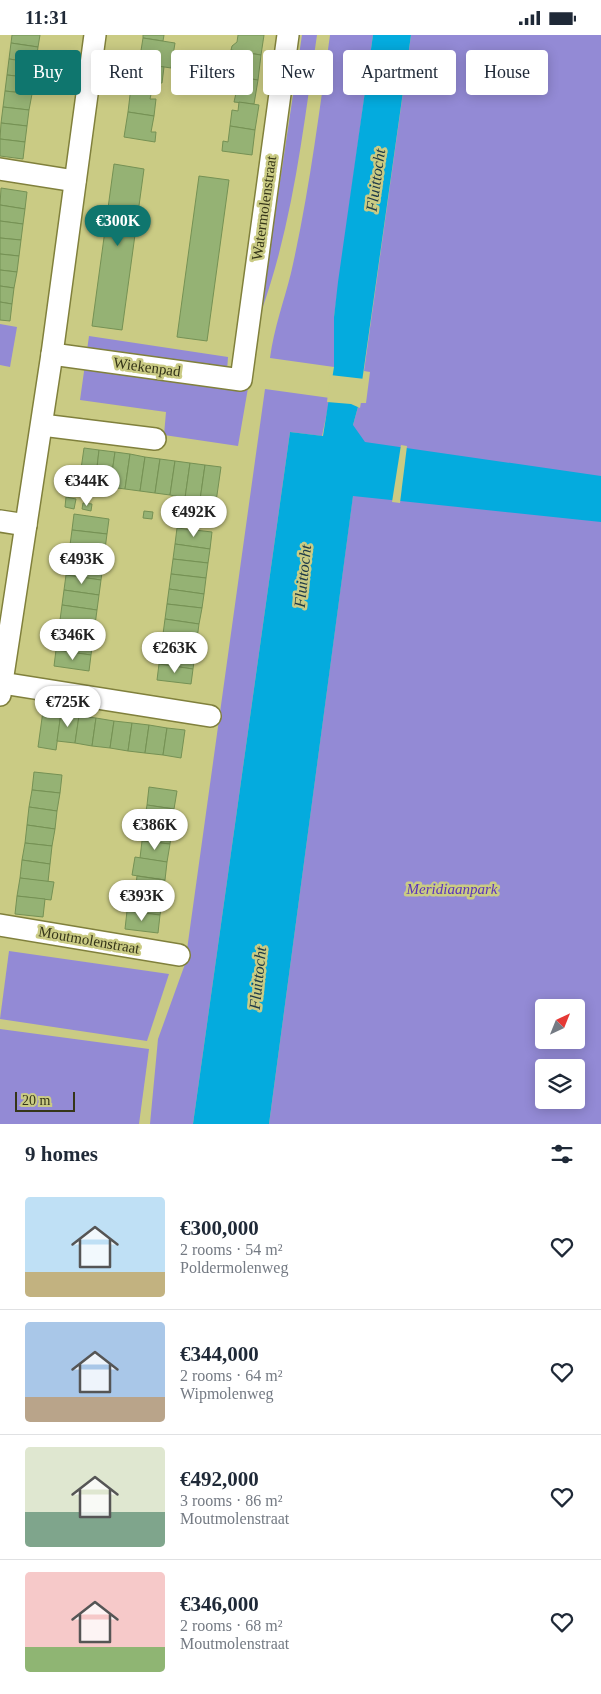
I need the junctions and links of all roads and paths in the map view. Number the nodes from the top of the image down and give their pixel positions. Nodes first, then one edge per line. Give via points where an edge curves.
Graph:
1 (95, 35) edge
2 (288, 35) edge
3 (0, 169) edge
4 (75, 181) junction
5 (52, 354) junction
6 (241, 380) joint
7 (42, 425) junction
8 (155, 439) dead end
9 (0, 521) edge
10 (26, 525) junction
11 (1, 689) edge
12 (210, 716) dead end
13 (0, 925) edge
14 (178, 955) dead end

1 - 4 street
2 - 6 street, Watermolenstraat
3 - 4 street
4 - 5 street
5 - 6 street, Wiekenpad
5 - 7 street
7 - 8 street
7 - 10 street
9 - 10 street
10 - 11 street
11 - 12 street
13 - 14 street, Moutmolenstraat

